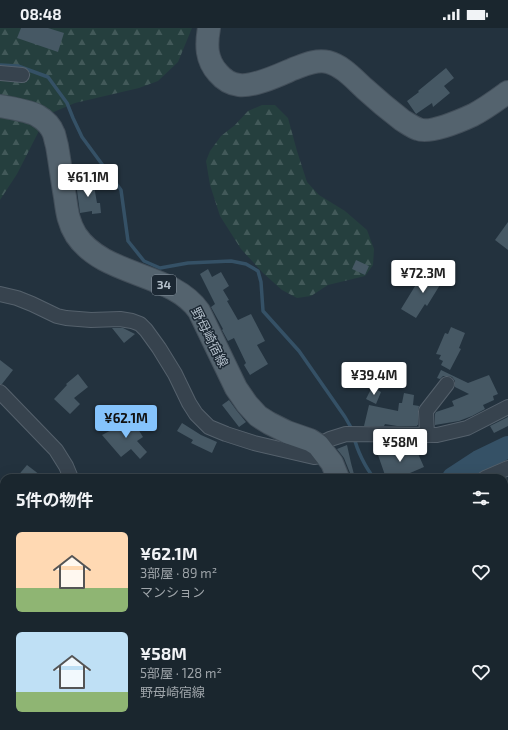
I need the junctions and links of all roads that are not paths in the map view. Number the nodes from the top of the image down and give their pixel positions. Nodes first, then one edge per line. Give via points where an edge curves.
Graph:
1 (209, 28) edge
2 (0, 73) edge
3 (22, 75) dead end
4 (508, 92) edge
5 (0, 106) edge
6 (0, 294) edge
7 (447, 384) dead end
8 (0, 392) edge
9 (508, 407) edge
10 (427, 435) junction
11 (322, 450) junction
12 (508, 468) edge
13 (69, 474) edge
14 (336, 474) edge
15 (494, 474) edge

1 - 4 main road via 209,60 225,80 246,86 306,64 330,63 347,73 390,111 418,130 432,130 473,115
2 - 3 street
5 - 11 main road, 野母崎宿線 / 34 via 37,115 49,124 57,148 67,215 85,246 121,268 163,284 194,304 236,388 247,404 269,423 310,440
6 - 11 street via 17,298 57,316 91,320 120,319 140,324 160,348 196,414 209,427 254,443 314,457
7 - 10 street via 426,410
8 - 13 street via 56,450
9 - 10 street via 467,428
10 - 11 street via 353,434 330,439
11 - 14 main road
12 - 15 street

